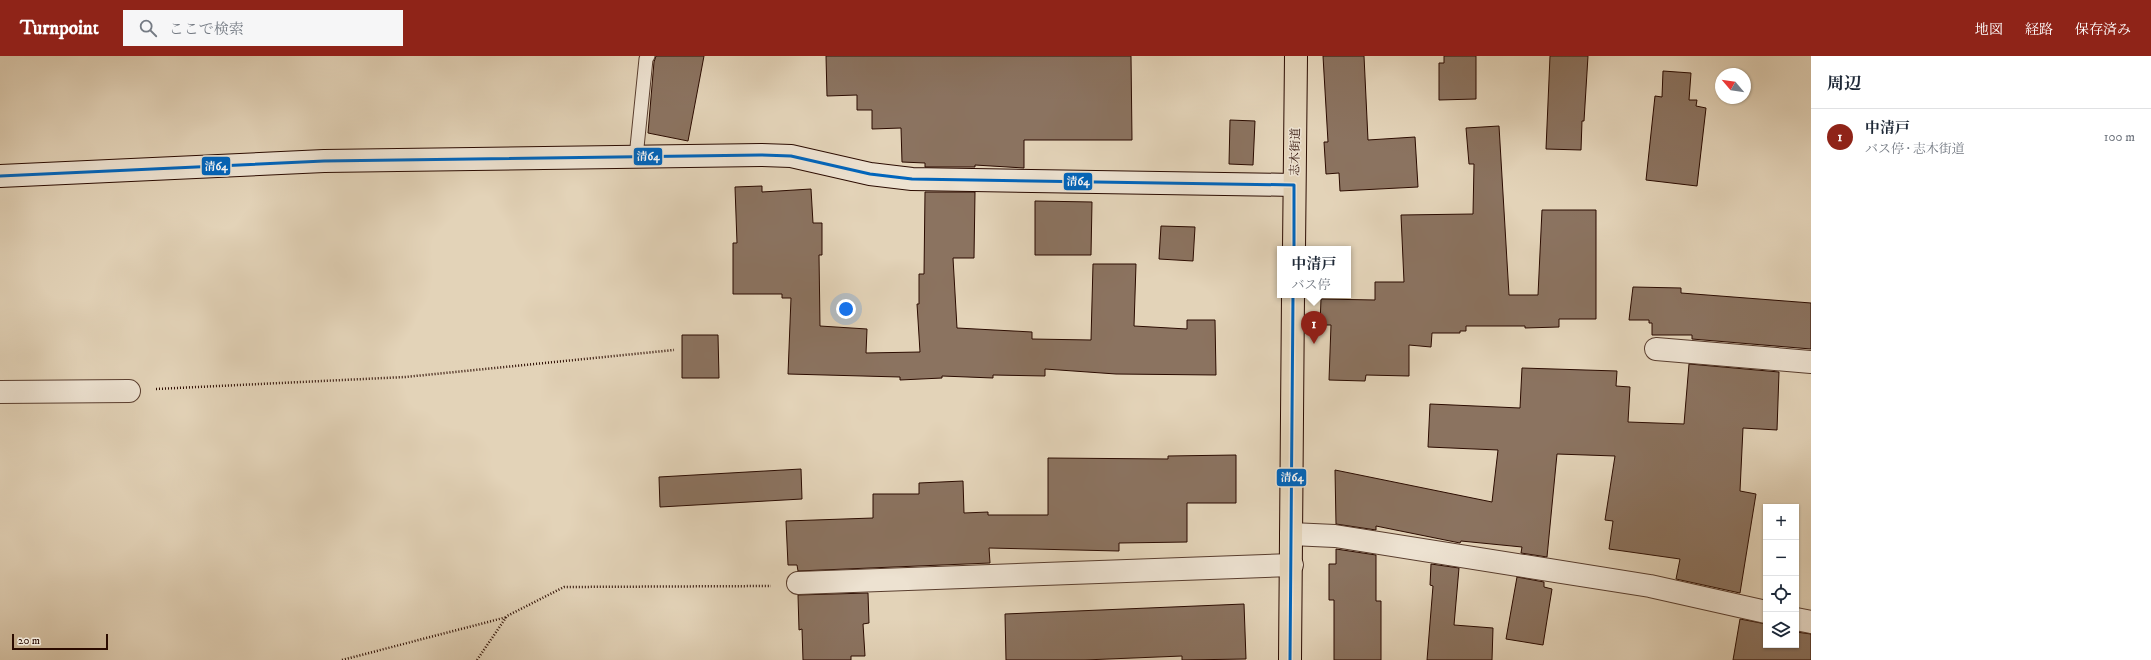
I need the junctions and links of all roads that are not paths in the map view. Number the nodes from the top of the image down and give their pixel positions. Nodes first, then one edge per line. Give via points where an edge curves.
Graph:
1 (648, 56) edge
2 (1296, 56) edge
3 (636, 157) junction
4 (0, 176) edge
5 (1294, 185) junction
6 (1294, 246) edge
7 (1293, 298) edge
8 (1656, 349) dead end
9 (1811, 362) edge
10 (129, 391) road end
11 (0, 392) edge
12 (1291, 534) junction
13 (1292, 565) junction
14 (798, 583) road end
15 (1763, 611) edge
16 (1799, 619) edge
17 (1811, 622) edge
18 (1290, 660) edge

1 - 3 lane
2 - 5 main road, 志木街道
3 - 4 street via 324,161
3 - 5 street via 791,156 870,174 912,179
5 - 6 main road, 志木街道
7 - 12 main road
8 - 9 street
10 - 11 street
12 - 13 main road
12 - 15 street via 1335,536 1650,586
13 - 14 street
13 - 18 main road
16 - 17 street

